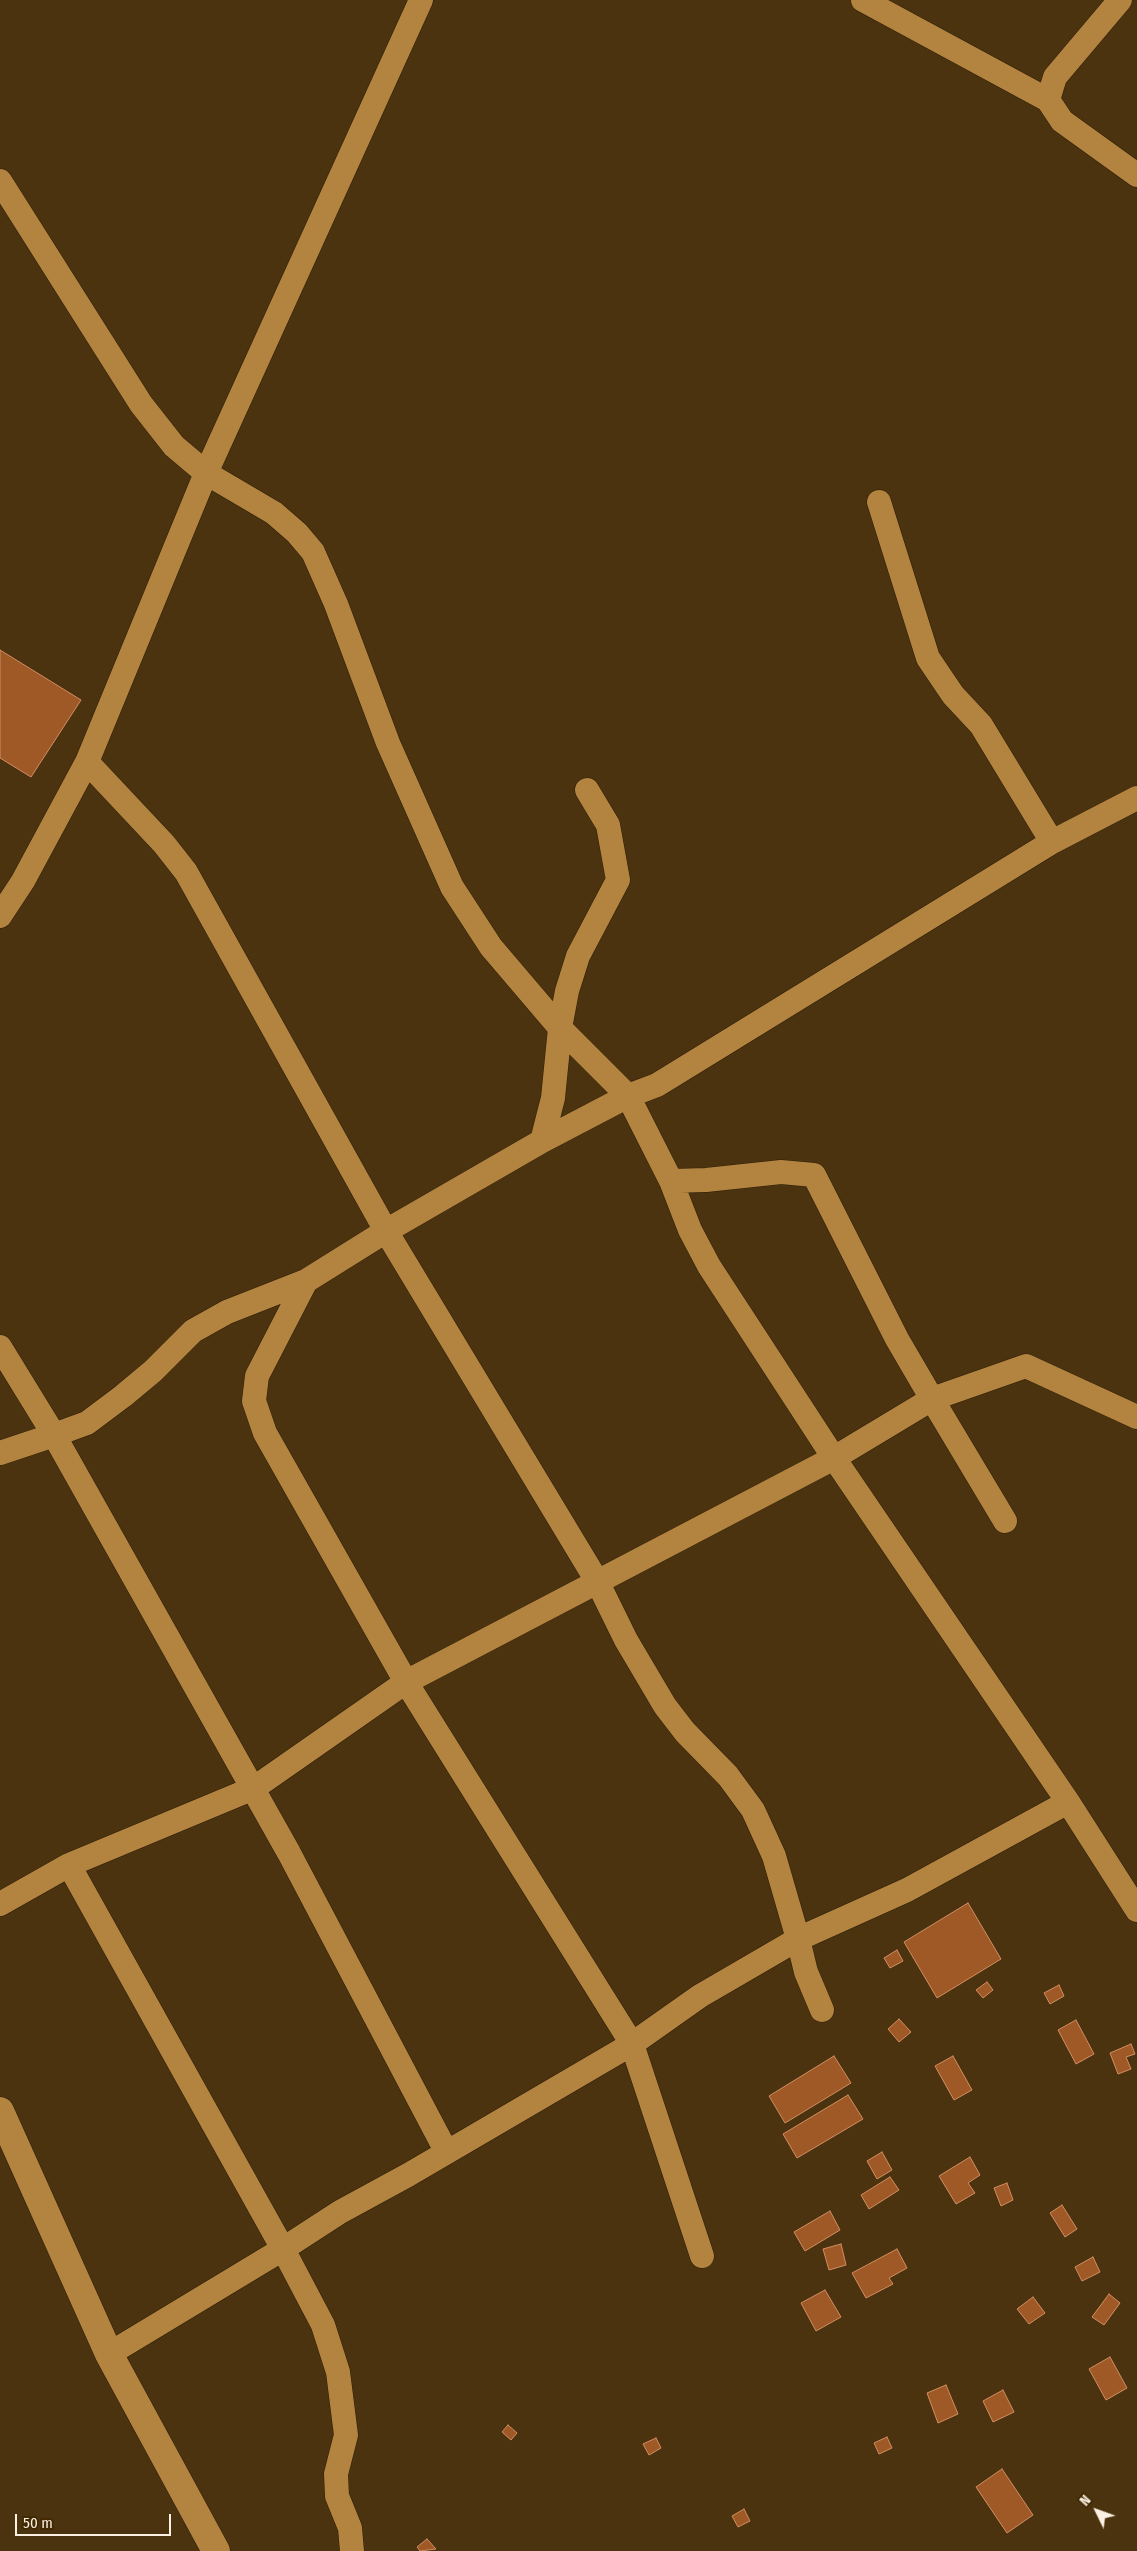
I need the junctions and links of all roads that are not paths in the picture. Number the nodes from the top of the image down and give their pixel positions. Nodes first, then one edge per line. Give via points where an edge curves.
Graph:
1 (422, 0) edge
2 (863, 0) edge
3 (1120, 0) edge
4 (1048, 100) junction
5 (1137, 175) edge
6 (0, 181) edge
7 (206, 473) junction
8 (879, 502) dead end
9 (87, 762) junction
10 (587, 790) dead end
11 (1137, 798) edge
12 (1052, 842) junction
13 (0, 916) edge
14 (560, 1028) junction
15 (628, 1096) junction
16 (542, 1141) junction
17 (671, 1181) junction
18 (386, 1231) junction
19 (306, 1281) junction
20 (0, 1347) edge
21 (932, 1399) junction
22 (1137, 1417) edge
23 (54, 1436) junction
24 (0, 1453) edge
25 (834, 1458) junction
26 (1005, 1521) dead end
27 (597, 1581) junction
28 (406, 1682) junction
29 (254, 1788) junction
30 (1068, 1802) junction
31 (69, 1866) junction
32 (0, 1904) edge
33 (1137, 1910) edge
34 (798, 1939) junction
35 (822, 2010) dead end
36 (632, 2044) junction
37 (0, 2111) edge
38 (446, 2151) junction
39 (283, 2249) junction
40 (702, 2256) dead end
41 (109, 2354) junction
42 (216, 2551) edge
43 (352, 2551) edge

1 - 7 street
2 - 4 street
3 - 4 street via 1060,70
4 - 5 street via 1062,121
6 - 7 street via 141,404 174,446
7 - 9 street
7 - 14 street via 274,513 313,552 388,743 452,888 491,947
8 - 12 street via 928,658 953,695 980,725
9 - 13 street via 23,881
9 - 18 street via 186,872
10 - 14 street via 608,825 618,880 578,956
11 - 12 street
12 - 15 street via 708,1055 657,1085
14 - 15 street
14 - 16 street via 553,1098
15 - 16 street
15 - 17 street
16 - 18 street
17 - 21 street via 781,1172 814,1175 897,1339
17 - 25 street via 690,1230 709,1266
18 - 19 street
18 - 27 street
19 - 23 street via 227,1312 193,1330 123,1396 87,1423
19 - 28 street via 257,1376 254,1401 265,1433
20 - 23 street
21 - 22 street via 1026,1366
21 - 25 street
21 - 26 street
23 - 24 street
23 - 29 street
25 - 27 street
25 - 30 street
27 - 28 street
27 - 34 street via 626,1640 665,1706 754,1810 774,1856
28 - 29 street
28 - 36 street
29 - 31 street
29 - 38 street
30 - 33 street
30 - 34 street via 907,1890
31 - 32 street
31 - 39 street
34 - 35 street via 806,1972
34 - 36 street via 700,1996
36 - 38 street
36 - 40 street
37 - 41 street
38 - 39 street
39 - 41 street
39 - 43 street via 323,2325 338,2372 346,2435 336,2474 337,2496 350,2528
41 - 42 street

